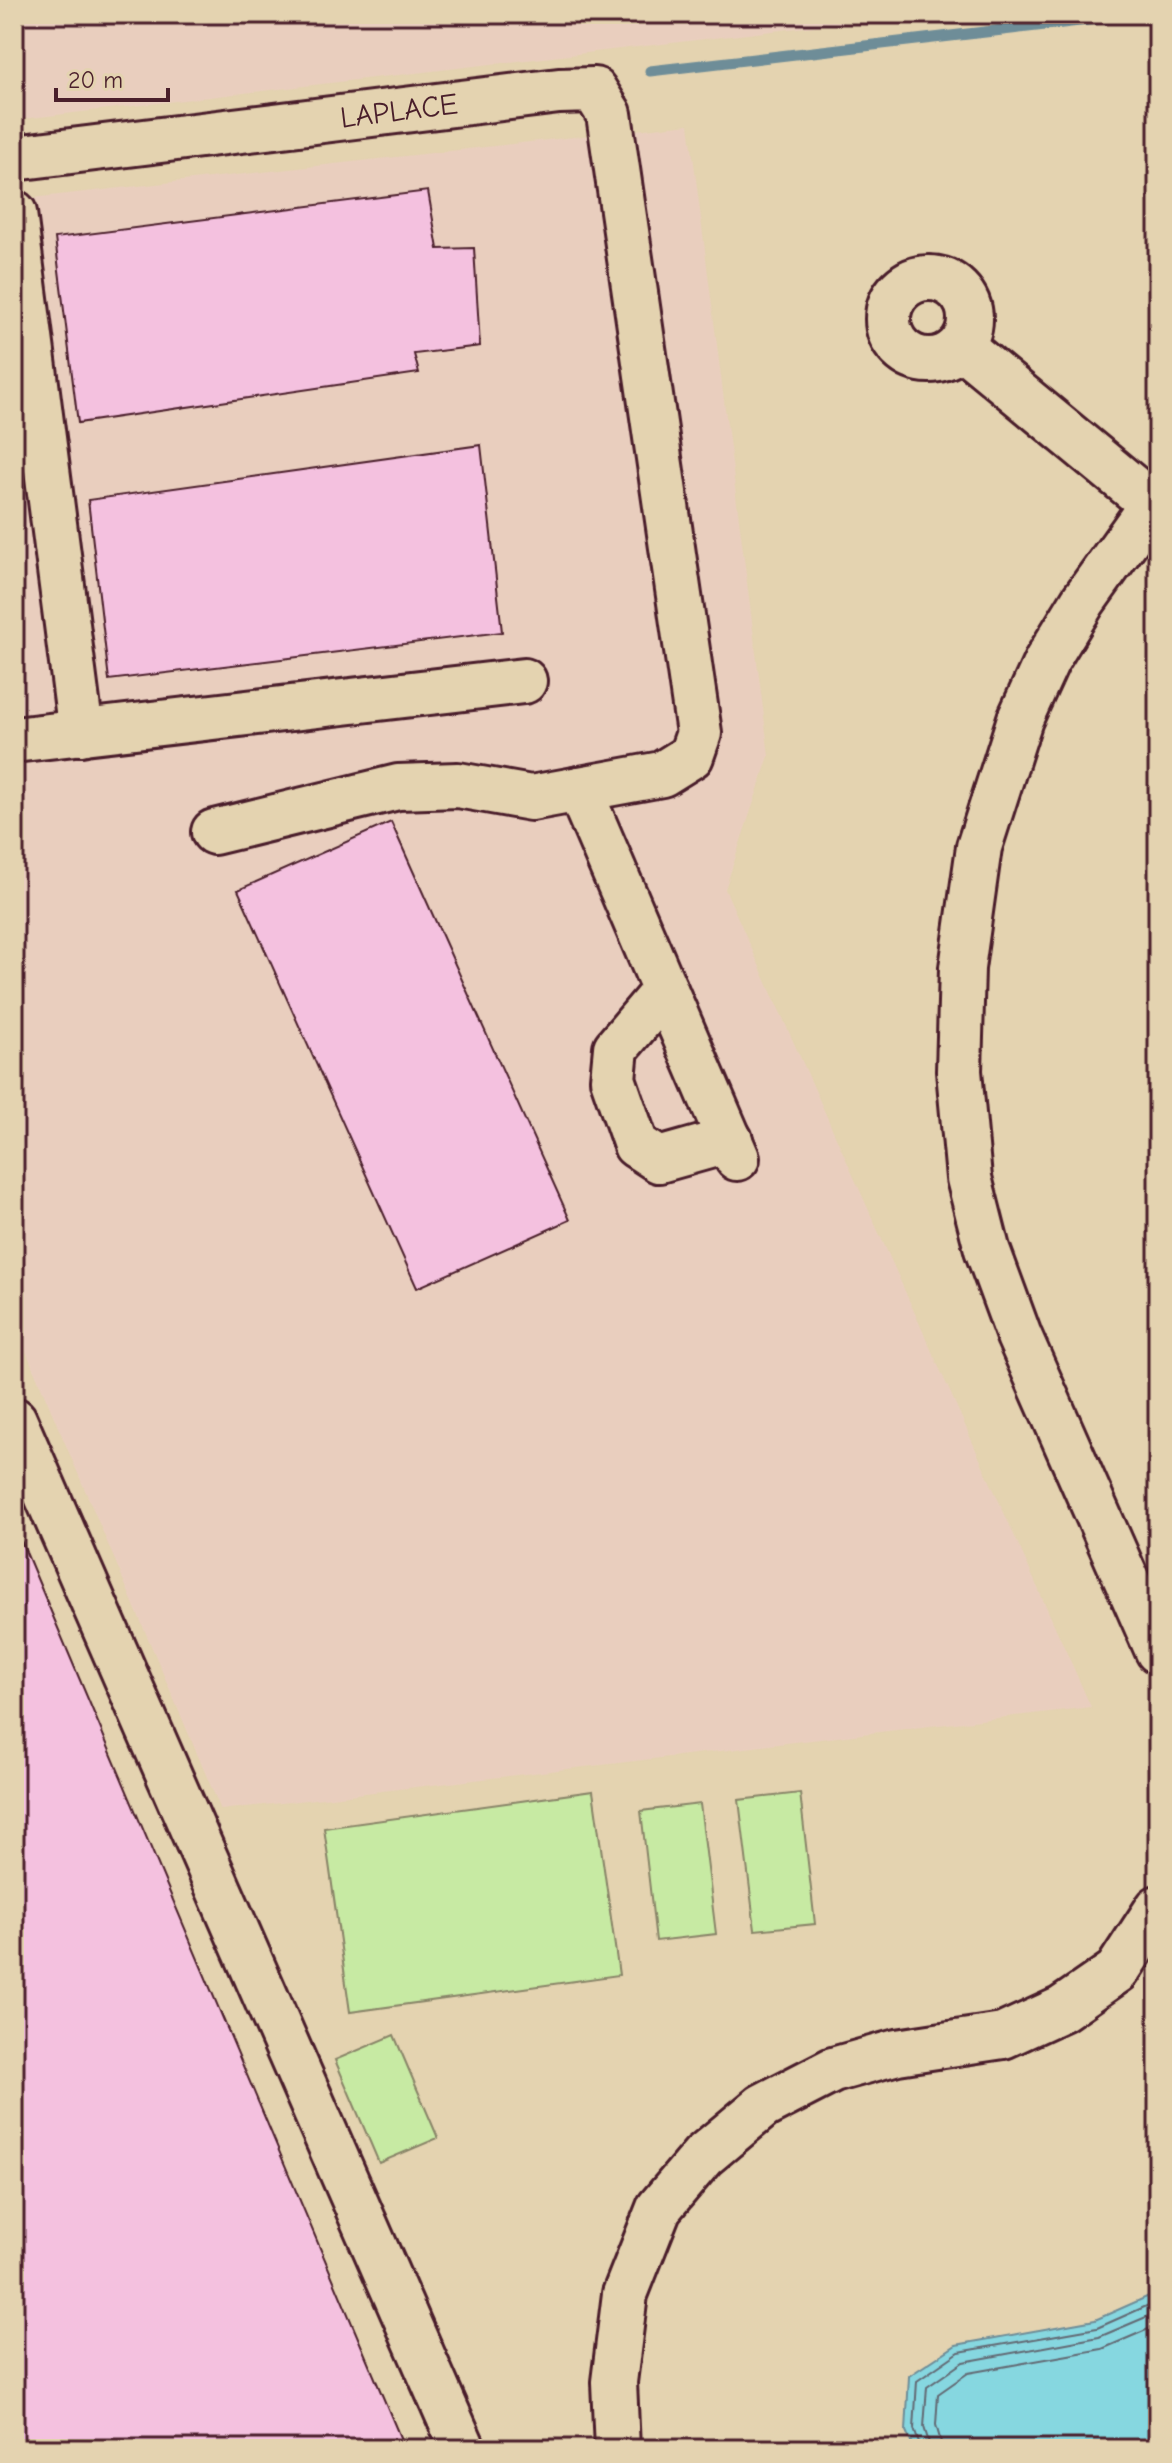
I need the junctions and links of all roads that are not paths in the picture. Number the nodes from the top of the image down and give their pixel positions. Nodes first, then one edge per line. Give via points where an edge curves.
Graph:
1 (14, 158) edge
2 (14, 213) edge
3 (961, 346) dead end
4 (25, 380) edge
5 (1155, 499) edge
6 (524, 681) dead end
7 (81, 733) junction
8 (14, 740) edge
9 (579, 789) junction
10 (214, 832) dead end
11 (665, 990) junction
12 (14, 1420) edge
13 (1158, 1651) edge
14 (1158, 1908) edge
15 (463, 2449) edge
16 (617, 2449) edge

1 - 9 street, LAPLACE via 594,90 609,114 699,733 691,756 662,774
2 - 4 street
3 - 5 street
4 - 7 street
5 - 13 street via 1083,601 1020,719 979,847 962,968 959,1071 969,1178 987,1249 1019,1336
6 - 7 street
7 - 8 street
9 - 10 street via 531,798 458,785 398,787
9 - 11 street
11 - 11 street via 616,1048 613,1079 636,1145 659,1160 733,1149
12 - 15 street
14 - 16 street via 1117,1971 1062,2009 1003,2036 897,2052 833,2070 763,2106 703,2156 659,2208 625,2294 614,2382

